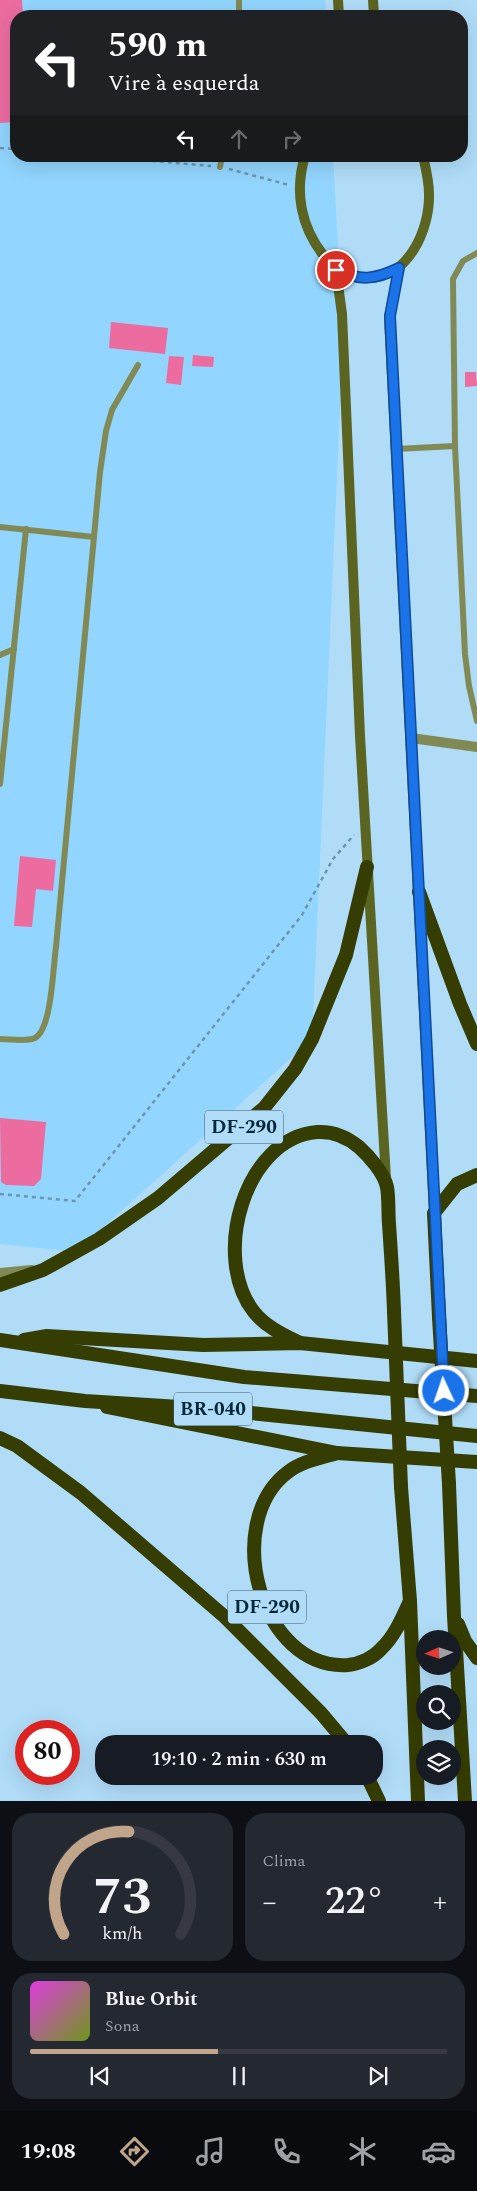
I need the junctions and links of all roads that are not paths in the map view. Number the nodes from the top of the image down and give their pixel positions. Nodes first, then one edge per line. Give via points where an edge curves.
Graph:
1 (221, 162) edge
2 (303, 162) edge
3 (425, 162) edge
4 (220, 167) road end
5 (477, 253) edge
6 (399, 268) junction
7 (336, 270) junction
8 (138, 365) dead end
9 (456, 446) junction
10 (396, 449) junction
11 (0, 527) edge
12 (26, 529) junction
13 (94, 537) junction
14 (14, 649) junction
15 (0, 655) edge
16 (477, 721) edge
17 (411, 738) junction
18 (477, 747) edge
19 (0, 784) edge
20 (367, 867) junction
21 (419, 892) junction
22 (0, 1039) edge
23 (477, 1044) edge
24 (477, 1175) edge
25 (387, 1185) junction
26 (434, 1213) junction
27 (42, 1270) junction
28 (0, 1273) edge
29 (0, 1286) edge
30 (6, 1341) edge
31 (300, 1343) junction
32 (476, 1360) edge
33 (0, 1392) edge
34 (477, 1396) edge
35 (85, 1401) junction
36 (477, 1436) edge
37 (0, 1438) edge
38 (337, 1453) junction
39 (477, 1462) edge
40 (410, 1600) junction
41 (454, 1616) junction
42 (477, 1658) edge
43 (340, 1735) edge
44 (372, 1785) edge
45 (380, 1801) edge
46 (418, 1801) edge
47 (465, 1801) edge

1 - 4 lane
2 - 7 main road via 301,188 306,229
3 - 6 main road via 429,194 427,221 416,245
5 - 9 lane via 463,261 453,279
6 - 7 main road via 382,276 366,278
6 - 10 main road via 390,316
7 - 20 main road, DF-290 via 342,314
8 - 13 lane via 120,394 106,431
9 - 10 lane
9 - 16 lane via 465,654
10 - 17 main road
11 - 12 lane
12 - 13 lane
12 - 14 lane
13 - 22 lane via 47,1019 42,1032 35,1038
14 - 15 lane
14 - 19 lane
17 - 18 street
17 - 21 main road
20 - 25 main road, DF-290
20 - 27 highway, DF-290 via 346,955 312,1039 295,1069 264,1108 158,1198 99,1239
21 - 23 highway
21 - 26 main road
24 - 26 highway via 457,1184
25 - 31 highway via 365,1152 353,1142 338,1134 321,1132 304,1133 281,1145 271,1153 253,1180 236,1229 234,1251 239,1282 245,1298 265,1323
25 - 40 highway, DF-290, bridge via 401,1487
26 - 41 highway, bridge
27 - 28 street
27 - 29 highway, DF-290
30 - 31 highway via 47,1336 203,1346
30 - 34 highway, BR-040 via 244,1376
31 - 32 highway
33 - 35 highway, BR-040
35 - 36 highway, BR-040 via 210,1409
35 - 38 highway via 120,1411
37 - 43 highway via 17,1446 80,1493 225,1617 321,1712
38 - 39 highway
38 - 40 highway, DF-290 via 300,1464 288,1472 277,1481 262,1503 255,1527 254,1556 265,1603 280,1629 303,1653 322,1663 340,1665 353,1664 380,1651 395,1633
40 - 46 highway, DF-290
41 - 42 highway via 464,1641
41 - 47 highway
44 - 45 highway

